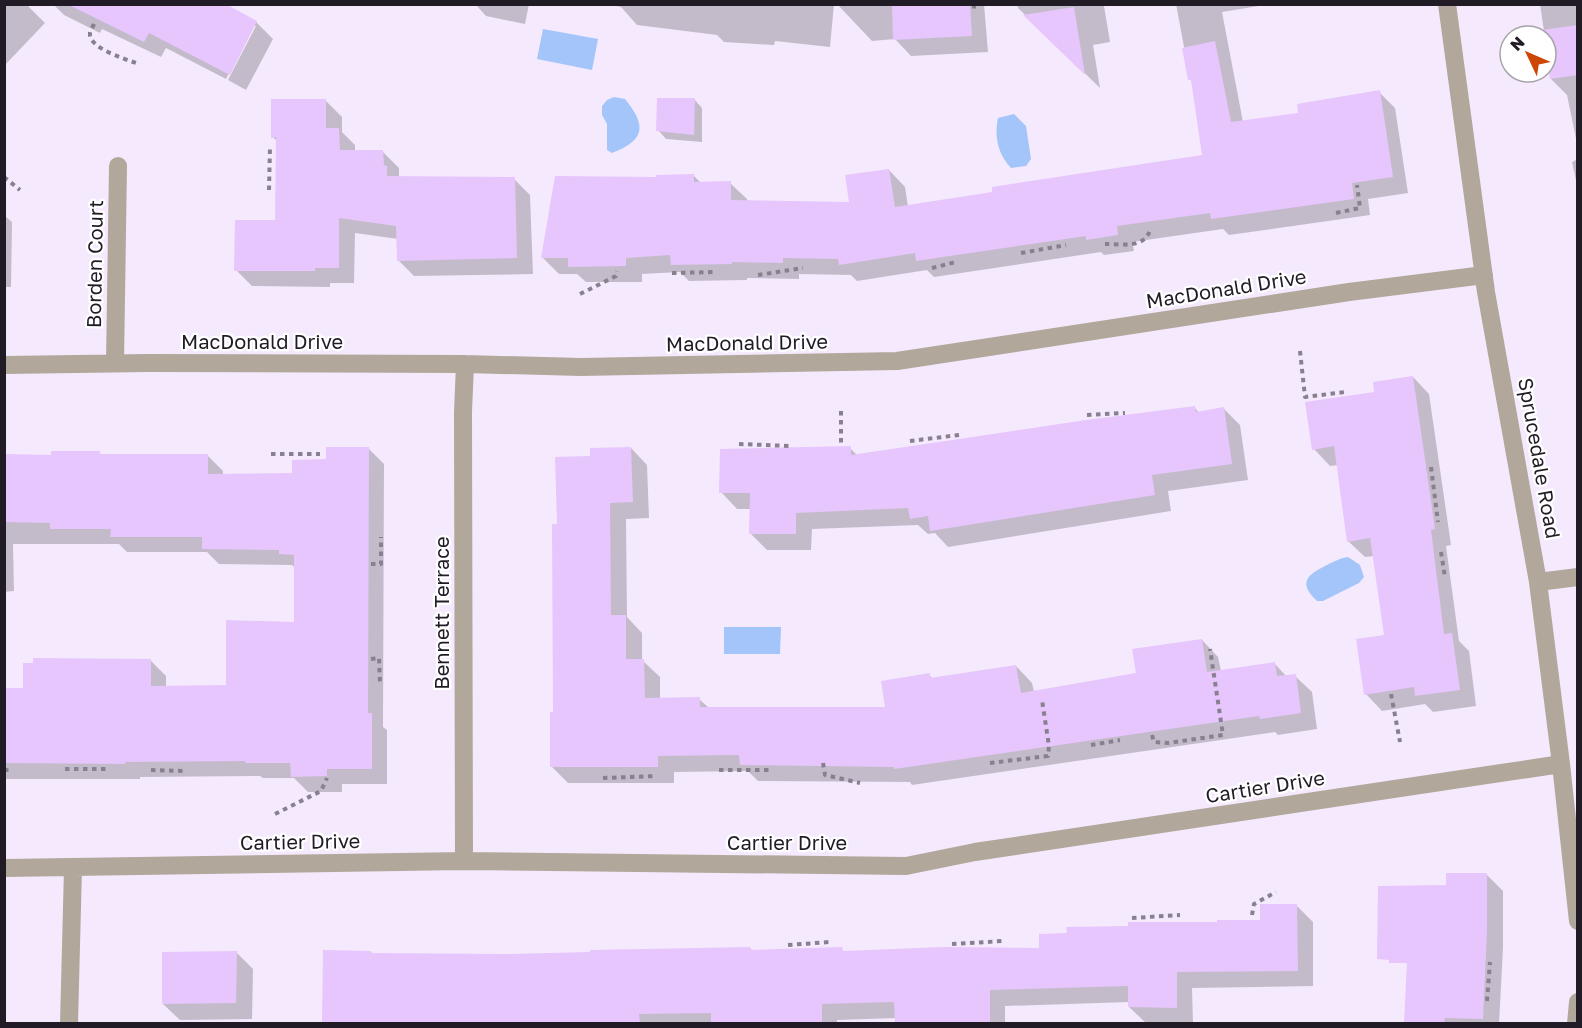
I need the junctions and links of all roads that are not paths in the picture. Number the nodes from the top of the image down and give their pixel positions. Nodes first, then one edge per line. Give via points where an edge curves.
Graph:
1 (1447, 4) edge
2 (118, 166) dead end
3 (1484, 275) junction
4 (115, 363) junction
5 (465, 364) junction
6 (4, 365) edge
7 (1578, 578) edge
8 (1538, 582) junction
9 (1561, 764) junction
10 (464, 861) junction
11 (4, 868) edge
12 (73, 868) junction
13 (1578, 921) edge
14 (1578, 1002) edge
15 (69, 1023) edge
16 (1576, 1023) edge

1 - 3 street, Sprucedale Road
2 - 4 street, Borden Court
3 - 5 street, MacDonald Drive via 897,361 581,367
3 - 8 street, Sprucedale Road
4 - 5 street, MacDonald Drive
4 - 6 street, MacDonald Drive
5 - 10 street, Bennett Terrace
7 - 8 street
8 - 9 street, Sprucedale Road
9 - 10 street, Cartier Drive via 975,852 906,866
9 - 13 street, Sprucedale Road
10 - 12 street, Cartier Drive
11 - 12 street, Cartier Drive
12 - 15 street
14 - 16 street

